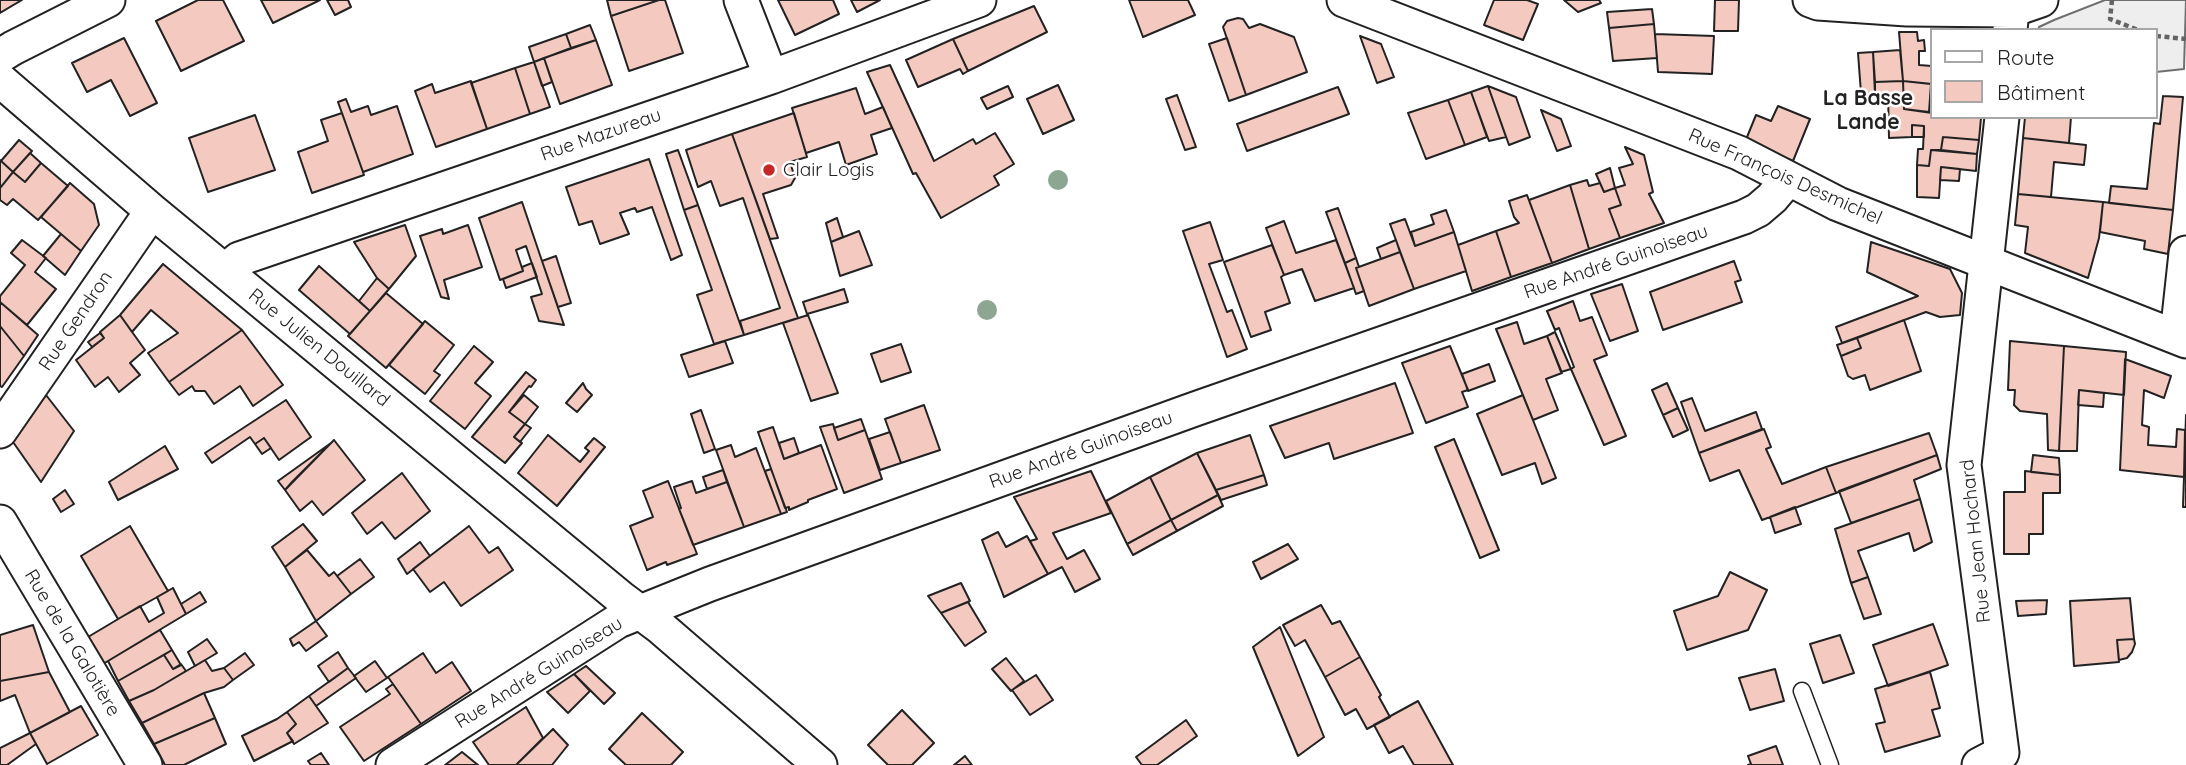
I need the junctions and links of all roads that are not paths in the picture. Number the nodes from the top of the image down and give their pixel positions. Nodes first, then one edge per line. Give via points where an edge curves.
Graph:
1 (108, 0) edge
2 (741, 0) edge
3 (979, 0) edge
4 (1344, 0) edge
5 (1810, 0) edge
6 (1908, 4) edge
7 (2021, 13) edge
8 (0, 56) edge
9 (771, 77) junction
10 (0, 80) edge
11 (2002, 119) edge
12 (1788, 178) junction
13 (152, 211) junction
14 (2186, 253) edge
15 (1987, 262) junction
16 (225, 271) junction
17 (2181, 339) edge
18 (0, 431) edge
19 (0, 522) edge
20 (641, 612) junction
21 (1802, 691) dead end
22 (145, 765) edge
23 (393, 765) edge
24 (820, 765) edge
25 (1830, 765) edge
26 (1979, 765) edge

1 - 8 street
2 - 9 street
3 - 9 street, Rue Mazureau
4 - 12 street, Rue François Desmichel via 1739,153
5 - 6 street via 1818,4
6 - 7 street
9 - 16 street, Rue Mazureau via 239,259
10 - 13 street, Rue Julien Douillard
11 - 15 street
12 - 15 street, Rue François Desmichel via 1838,204
12 - 20 street, Rue André Guinoiseau via 1772,198 1744,217 1195,409
13 - 16 street, Rue Julien Douillard
13 - 18 street, Rue Gendron
14 - 17 street
15 - 17 street, Rue François Desmichel
15 - 26 street, Rue Jean Hochard via 1964,465 2002,753
16 - 20 street, Rue Julien Douillard
19 - 22 street, Rue de la Galotière
20 - 23 street, Rue André Guinoiseau via 596,634
20 - 24 street, Rue Julien Douillard
21 - 25 lane

